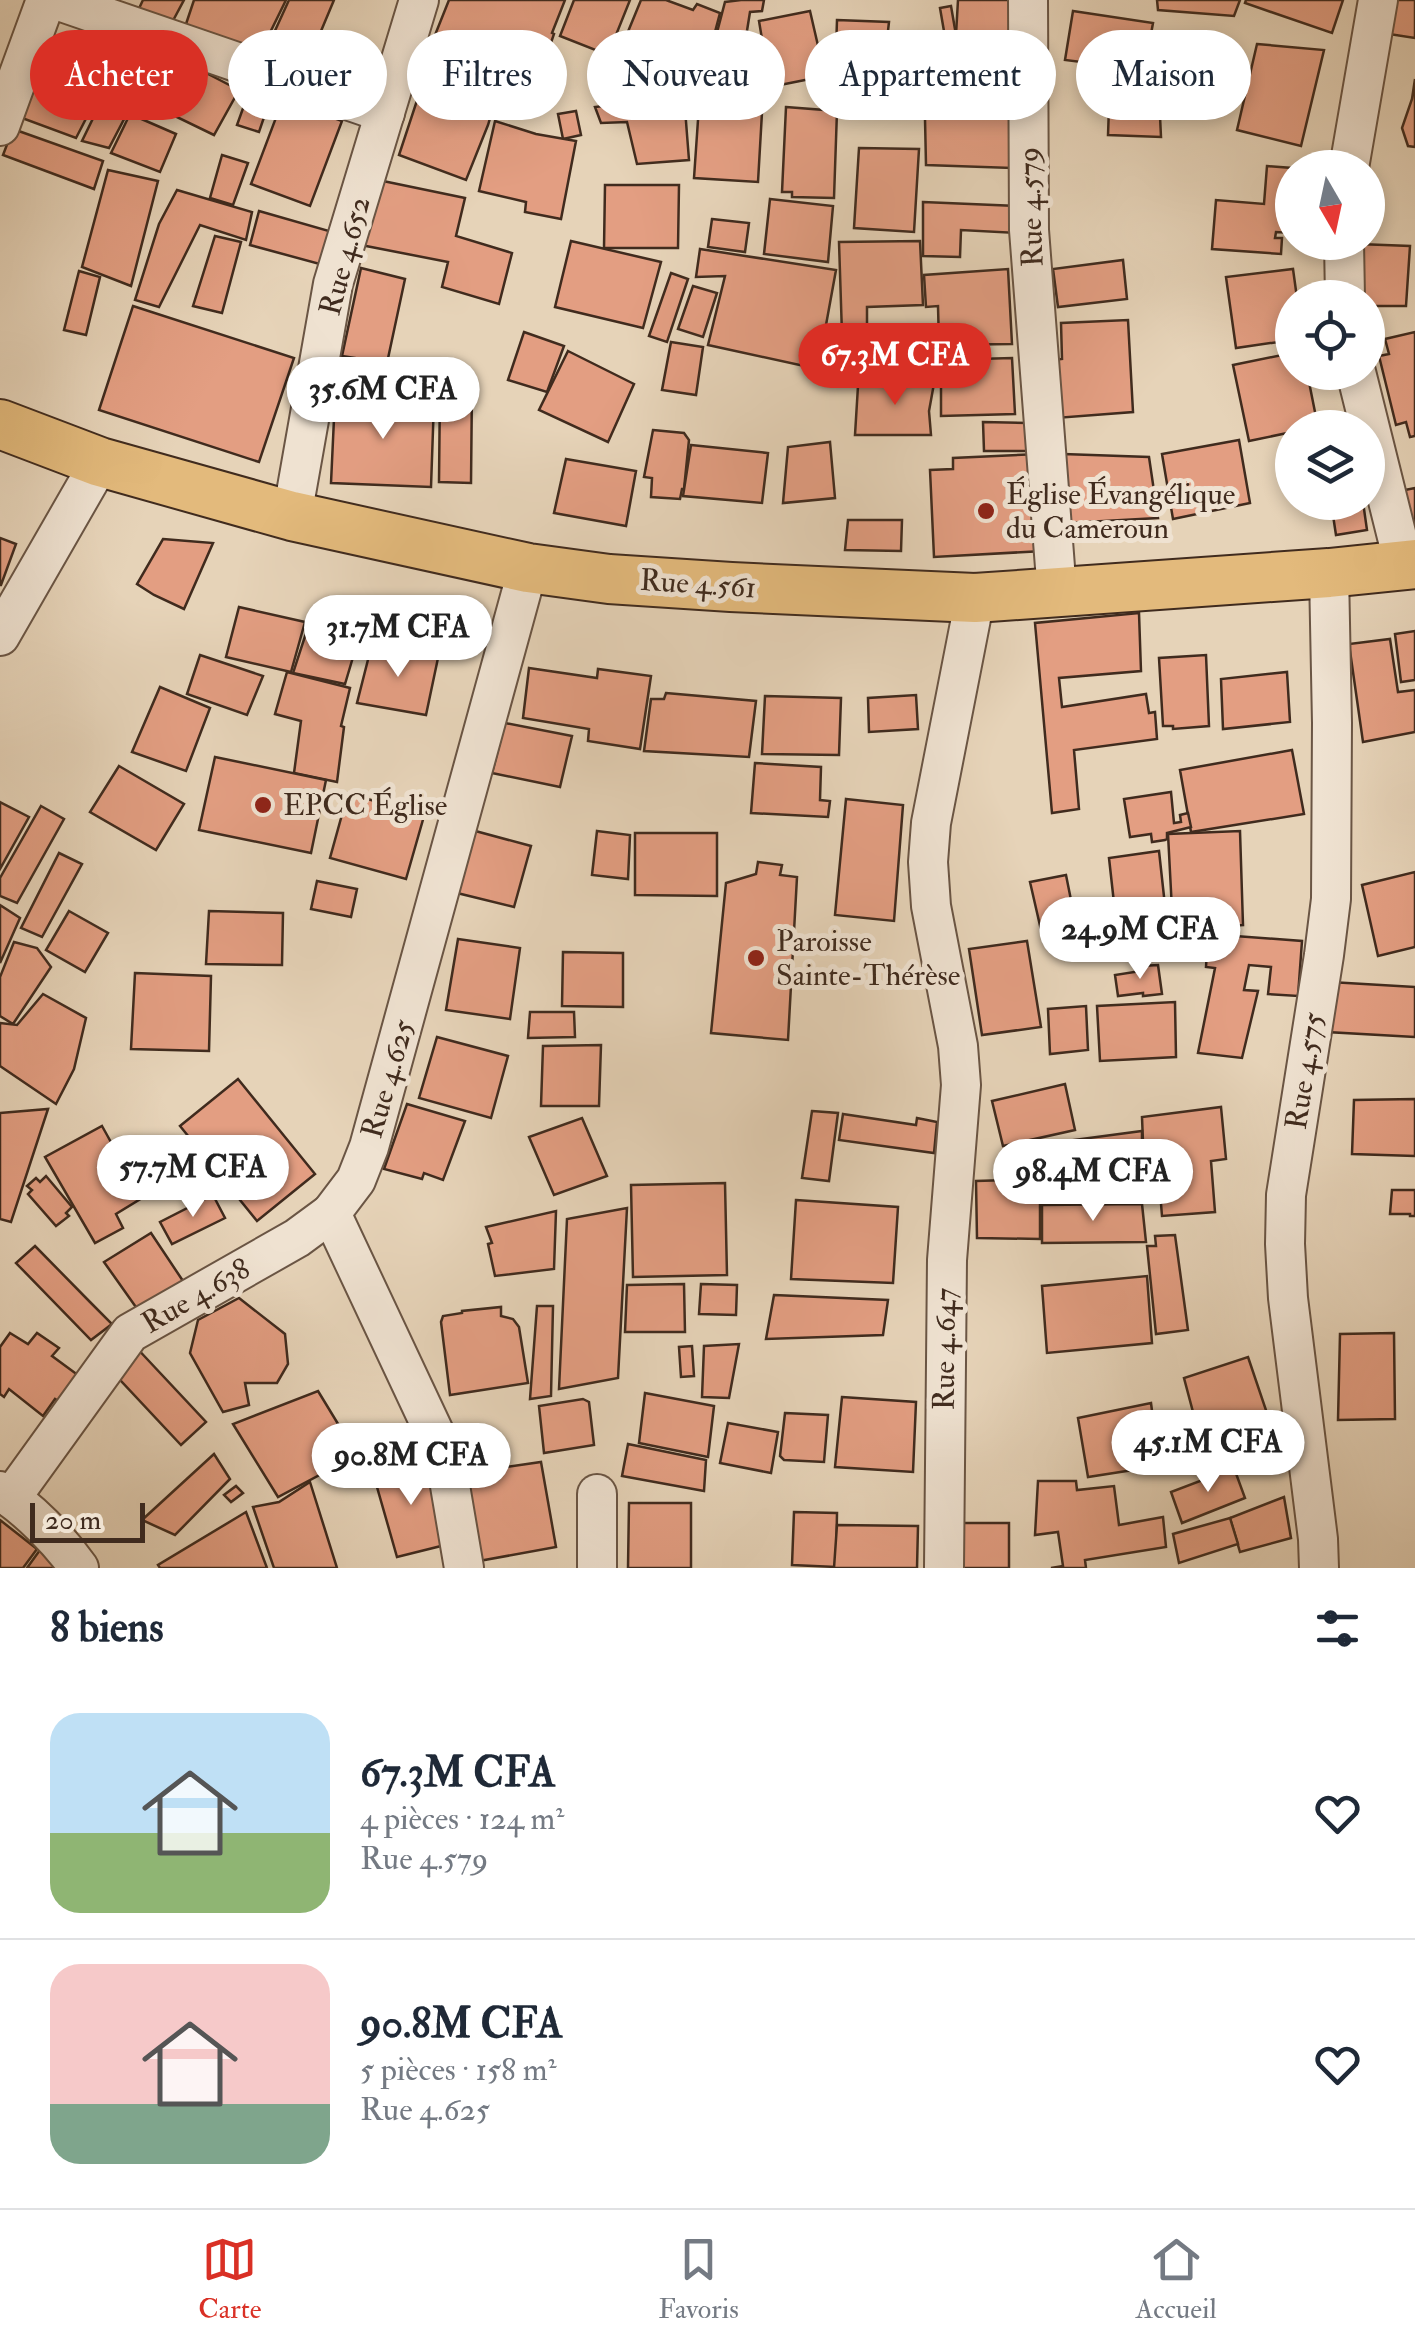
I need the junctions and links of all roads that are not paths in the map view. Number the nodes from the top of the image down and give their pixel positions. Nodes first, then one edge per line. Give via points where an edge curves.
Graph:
1 (46, 0) edge
2 (56, 0) edge
3 (418, 0) edge
4 (1028, 0) edge
5 (1378, 0) edge
6 (228, 59) edge
7 (387, 106) edge
8 (383, 120) edge
9 (0, 126) edge
10 (1352, 150) edge
11 (1361, 390) edge
12 (0, 424) edge
13 (100, 462) junction
14 (292, 516) junction
15 (1409, 565) edge
16 (528, 568) junction
17 (1328, 574) junction
18 (1057, 594) junction
19 (975, 598) junction
20 (0, 636) edge
21 (331, 1213) junction
22 (596, 1494) dead end
23 (6, 1495) edge
24 (79, 1568) edge
25 (464, 1568) edge
26 (597, 1568) edge
27 (944, 1568) edge
28 (1319, 1568) edge

1 - 9 street
2 - 6 street
3 - 7 street, Rue 4.652
4 - 18 street, Rue 4.579 via 1029,230
5 - 10 street
8 - 14 street, Rue 4.652 via 334,284
11 - 15 street
12 - 13 main road, Rue 4.561
13 - 14 main road, Rue 4.561
13 - 20 street
14 - 16 main road, Rue 4.561
15 - 17 main road, Rue 4.561
16 - 19 main road, Rue 4.561 via 731,587
16 - 21 street, Rue 4.625 via 369,1148
17 - 18 main road, Rue 4.561
17 - 28 street, Rue 4.575 via 1331,899 1285,1212 1288,1298
18 - 19 main road, Rue 4.561
19 - 27 street, Rue 4.647 via 928,862 961,1085 946,1260
21 - 23 street, Rue 4.638 via 130,1333
21 - 25 street via 441,1447
22 - 26 street
23 - 24 street

